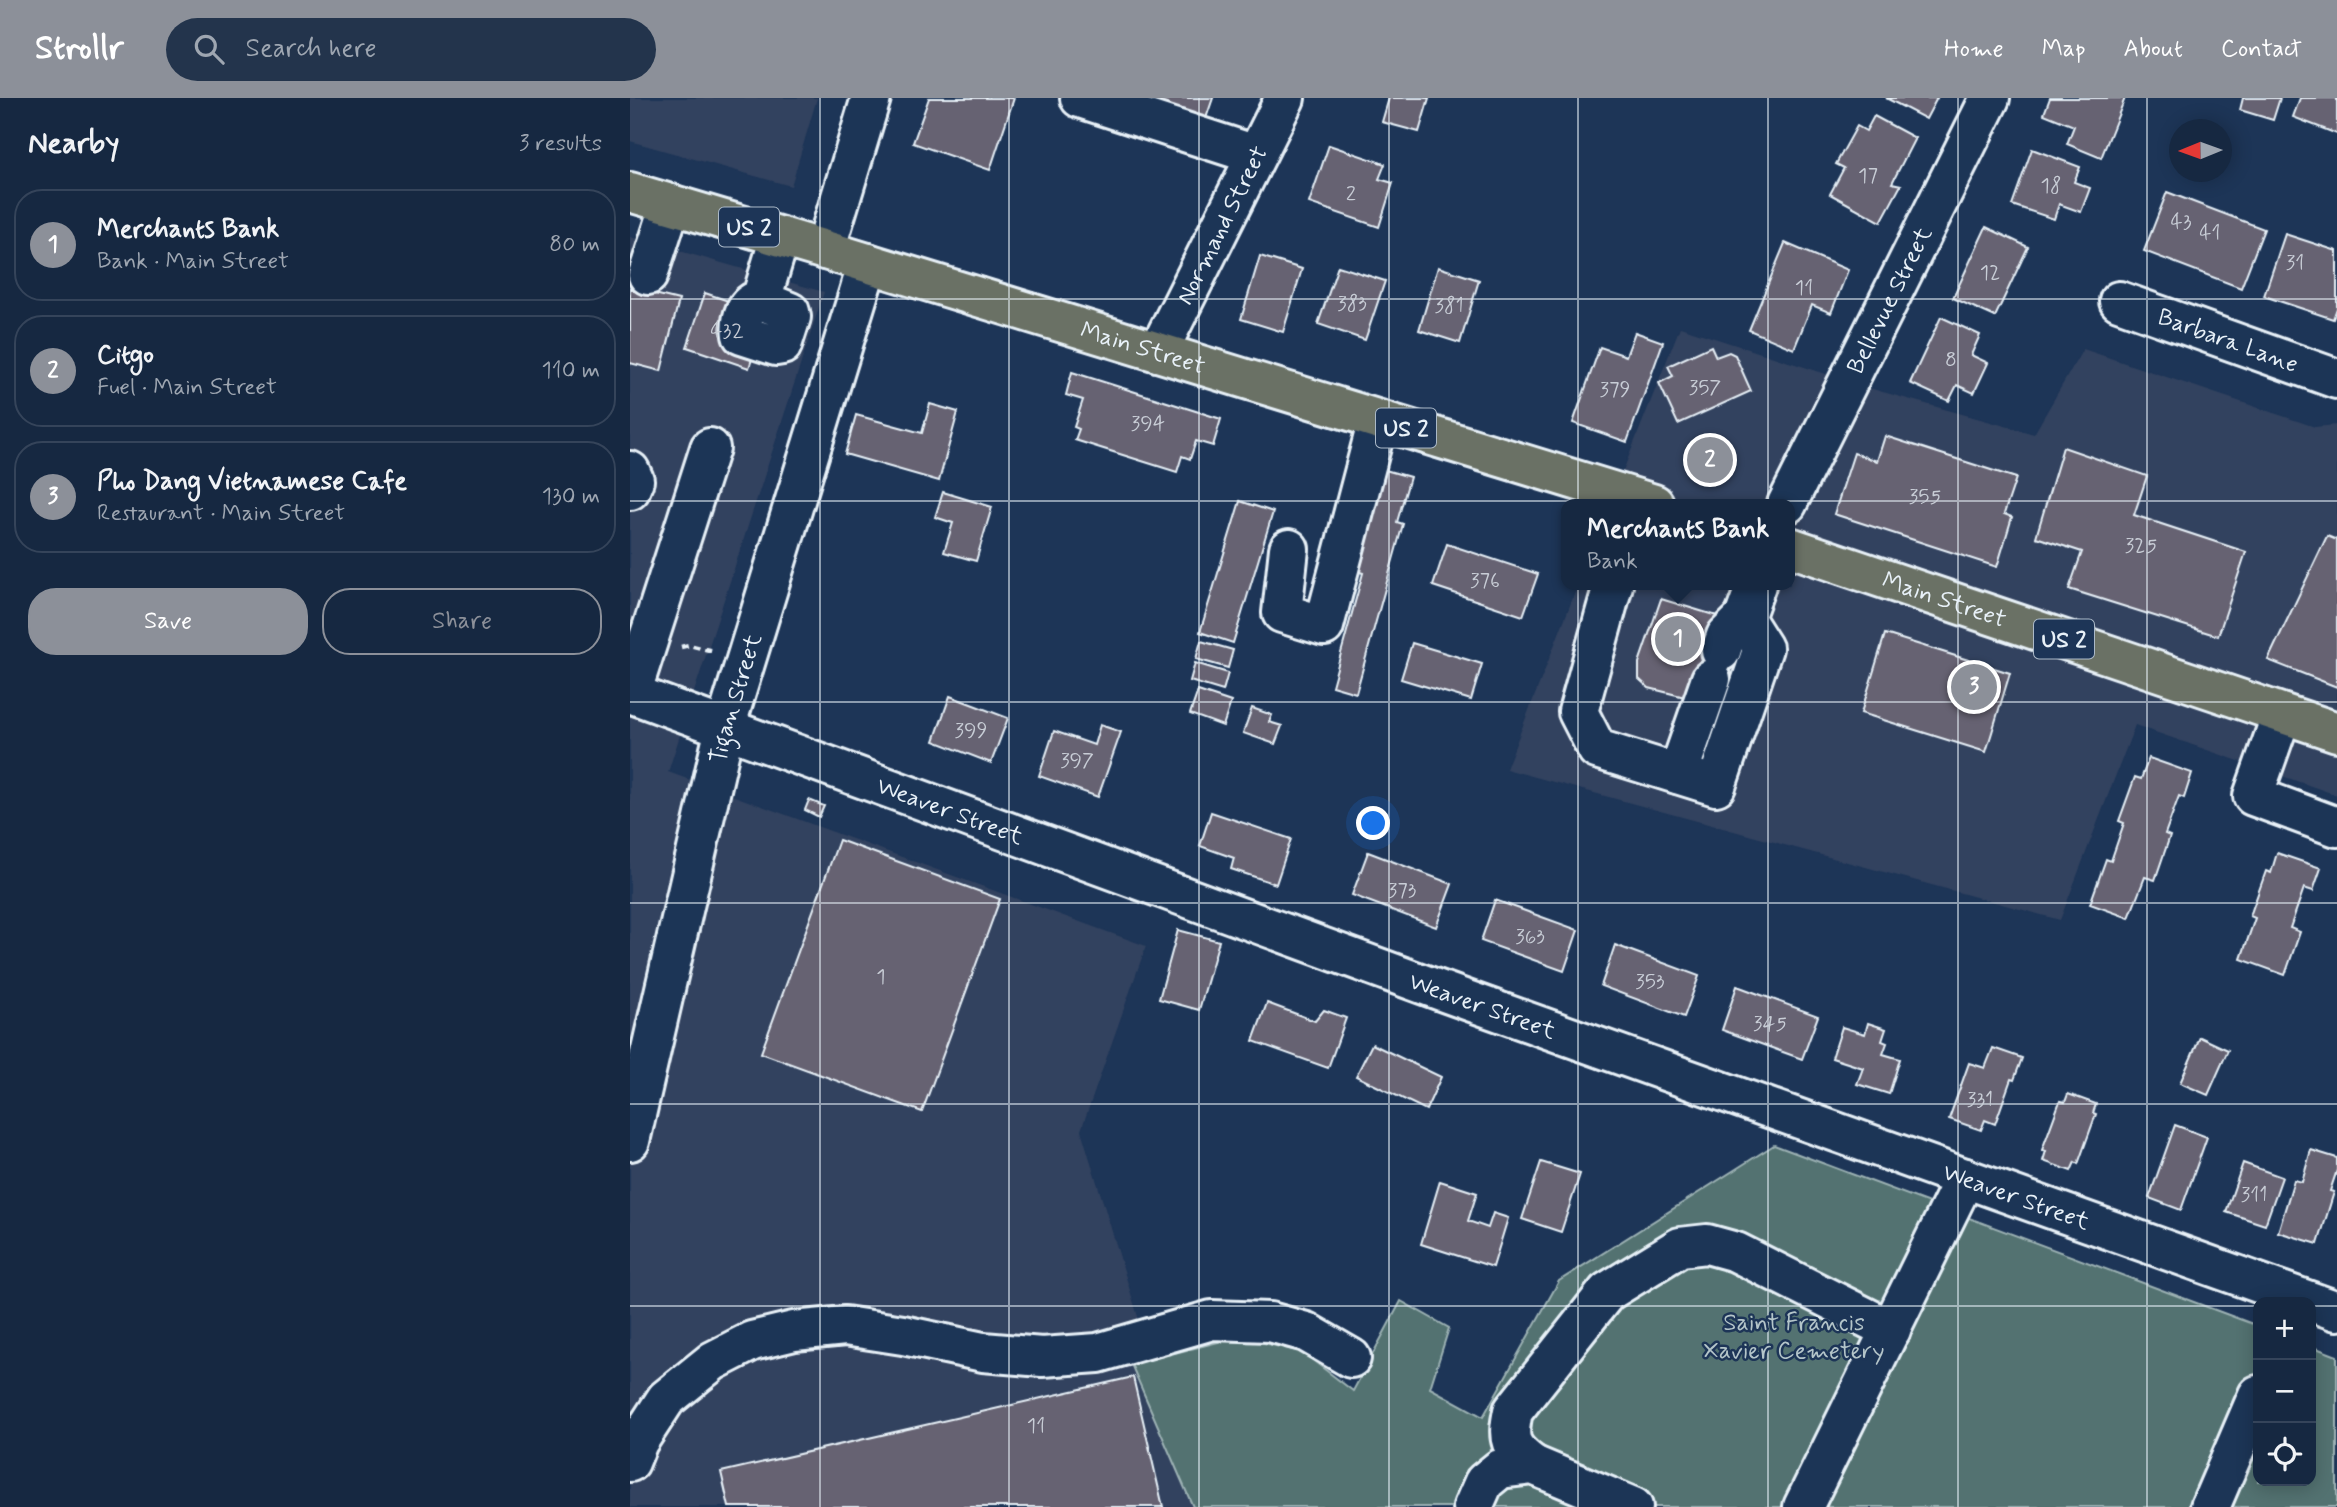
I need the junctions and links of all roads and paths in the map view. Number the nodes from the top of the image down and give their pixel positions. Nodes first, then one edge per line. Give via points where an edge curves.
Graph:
1 (871, 98) edge
2 (1080, 98) edge
3 (1285, 98) edge
4 (1990, 98) edge
5 (1256, 155) junction
6 (630, 192) edge
7 (671, 204) junction
8 (780, 237) junction
9 (825, 250) junction
10 (868, 263) junction
11 (648, 275) dead end
12 (761, 300) dead end
13 (2119, 301) dead end
14 (1158, 352) junction
15 (2337, 379) edge
16 (1378, 420) junction
17 (710, 449) dead end
18 (630, 471) edge
19 (630, 490) edge
20 (1632, 499) edge
21 (1790, 499) edge
22 (1289, 549) dead end
23 (1795, 549) edge
24 (1612, 590) edge
25 (1750, 601) edge
26 (677, 641) dead end
27 (717, 652) dead end
28 (631, 693) edge
29 (2282, 713) junction
30 (725, 728) junction
31 (2337, 732) edge
32 (1678, 774) junction
33 (2337, 827) edge
34 (630, 1141) edge
35 (1965, 1178) junction
36 (2291, 1297) edge
37 (2316, 1305) edge
38 (2337, 1311) edge
39 (1891, 1330) junction
40 (1351, 1357) dead end
41 (2253, 1407) edge
42 (630, 1462) edge
43 (1533, 1465) junction
44 (1473, 1507) edge
45 (1633, 1507) edge
46 (1803, 1507) edge
47 (2210, 1507) edge

1 - 9 street
2 - 5 street
3 - 5 street, Normand Street
4 - 21 street, Bellevue Street
5 - 14 street, Normand Street
6 - 7 main road, Main Street / US 2
7 - 8 main road, Main Street / US 2
7 - 11 street
8 - 9 main road, Main Street / US 2
8 - 12 street
9 - 10 main road, Main Street / US 2
10 - 14 main road, Main Street / US 2
10 - 30 street, Tigan Street
13 - 15 street, Barbara Lane
14 - 16 main road, Main Street / US 2
16 - 20 main road, Main Street / US 2
16 - 22 street via 1324,626 1282,613
17 - 28 street
18 - 19 street via 634,480
23 - 29 main road, Main Street / US 2
24 - 32 street via 1578,712 1597,749
25 - 32 street via 1726,636
25 - 32 street via 1763,648 1716,786
26 - 27 path via 676,648 689,645
28 - 30 street, Weaver Street
29 - 31 main road, Main Street / US 2
29 - 33 street via 2253,796
30 - 34 street, Tigan Street
30 - 35 street, Weaver Street
35 - 36 street, Weaver Street
35 - 39 street
37 - 38 street, Weaver Street
39 - 43 street via 1736,1252 1707,1244 1680,1247 1606,1292 1513,1411 1508,1433 1517,1453
39 - 46 street
40 - 42 street via 1306,1332 1270,1322 1212,1320 1098,1353 1042,1357 983,1352 845,1326 794,1331 752,1341 713,1361 666,1399
41 - 47 street
43 - 44 street via 1500,1469 1484,1482
43 - 45 street

